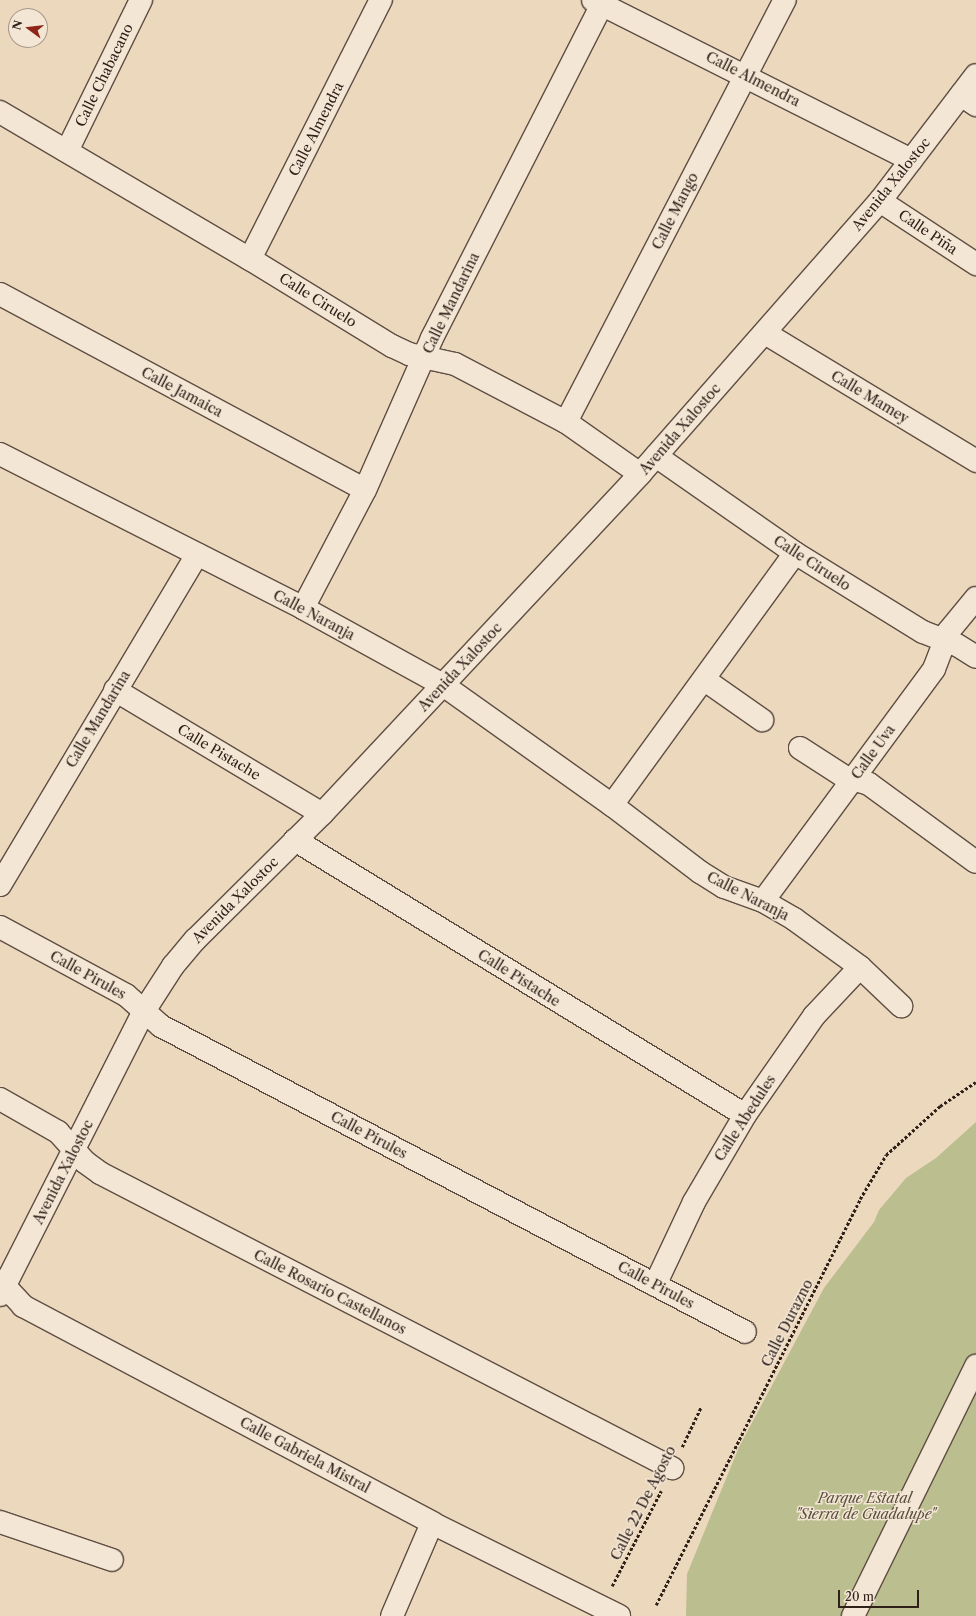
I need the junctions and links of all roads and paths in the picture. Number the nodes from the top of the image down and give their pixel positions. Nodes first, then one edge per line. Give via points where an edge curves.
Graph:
1 (141, 0) edge
2 (382, 0) edge
3 (785, 0) edge
4 (599, 1) edge
5 (745, 74) junction
6 (976, 75) edge
7 (968, 100) edge
8 (0, 112) edge
9 (67, 151) junction
10 (911, 160) junction
11 (880, 201) junction
12 (250, 259) junction
13 (976, 264) edge
14 (0, 294) edge
15 (765, 332) junction
16 (424, 358) junction
17 (566, 422) junction
18 (656, 456) junction
19 (976, 460) edge
20 (2, 461) edge
21 (640, 474) junction
22 (365, 490) junction
23 (795, 553) junction
24 (197, 554) junction
25 (976, 598) edge
26 (303, 608) junction
27 (945, 641) junction
28 (976, 657) edge
29 (705, 680) junction
30 (443, 685) junction
31 (116, 690) junction
32 (762, 720) dead end
33 (800, 748) dead end
34 (853, 780) junction
35 (612, 805) junction
36 (322, 814) junction
37 (295, 840) junction
38 (976, 862) edge
39 (0, 885) edge
40 (763, 901) junction
41 (0, 927) edge
42 (860, 967) junction
43 (901, 1006) dead end
44 (144, 1011) junction
45 (976, 1082) edge
46 (0, 1099) edge
47 (745, 1115) junction
48 (74, 1150) junction
49 (654, 1285) junction
50 (1, 1287) edge
51 (745, 1332) dead end
52 (976, 1366) edge
53 (701, 1408) dead end
54 (672, 1468) junction
55 (0, 1522) edge
56 (432, 1523) junction
57 (112, 1560) dead end
58 (656, 1605) dead end
59 (610, 1612) edge
60 (392, 1616) edge
61 (853, 1616) edge

1 - 9 street, Calle Chabacano
2 - 12 street, Calle Almendra
3 - 5 street, Calle Mango
4 - 5 street, Calle Almendra
4 - 16 street, Calle Mandarina
5 - 10 street, Calle Almendra
5 - 17 street, Calle Mango
6 - 7 street, Avenida Xalostoc
7 - 10 street, Avenida Xalostoc
8 - 9 street, Calle Ciruelo
9 - 12 street, Calle Ciruelo
10 - 11 street, Avenida Xalostoc
11 - 13 street, Calle Piña
11 - 15 street, Avenida Xalostoc
12 - 16 street, Calle Ciruelo via 392,346
14 - 22 street, Calle Jamaica
15 - 18 street, Avenida Xalostoc
15 - 19 street, Calle Mamey
16 - 17 street, Calle Ciruelo via 455,364
16 - 22 street, Calle Mandarina
17 - 21 street, Calle Ciruelo
18 - 21 street, Avenida Xalostoc
18 - 23 street, Calle Ciruelo
20 - 24 street, Calle Naranja
21 - 30 street, Avenida Xalostoc
22 - 26 street, Calle Mandarina
23 - 27 street, Calle Ciruelo via 923,632
23 - 29 street
24 - 26 street, Calle Naranja
24 - 31 street, Calle Mandarina
25 - 27 street, Calle Uva via 956,621
26 - 30 street, Calle Naranja
27 - 28 street, Calle Ciruelo
27 - 34 street, Calle Uva via 934,669
29 - 32 street
29 - 35 street
30 - 35 street, Calle Naranja
30 - 36 street, Avenida Xalostoc
31 - 36 street, Calle Pistache
31 - 39 street, Calle Mandarina
33 - 34 street via 836,773
34 - 38 street via 869,784
34 - 40 street, Calle Uva
35 - 40 street, Calle Naranja via 724,887
36 - 37 street, Avenida Xalostoc
37 - 44 street, Avenida Xalostoc via 196,939 156,989
37 - 47 street, Calle Pistache
40 - 42 street, Calle Naranja via 794,919
41 - 44 street, Calle Pirules via 126,995
42 - 43 street, Calle Naranja
42 - 47 street, Calle Abedules via 814,1016
44 - 48 street, Avenida Xalostoc
44 - 49 street, Calle Pirules via 161,1026
45 - 58 path, Calle Durazno via 940,1106 882,1162 860,1199
46 - 48 street, Calle Rosario Castellanos via 58,1132
47 - 49 street, Calle Abedules via 694,1202
48 - 50 street, Avenida Xalostoc
48 - 54 street, Calle Rosario Castellanos via 100,1173
49 - 51 street, Calle Pirules
50 - 56 street, Calle Gabriela Mistral via 23,1306
52 - 61 street
53 - 54 path, Calle 22 De Agosto
54 - 59 path, Calle 22 De Agosto
55 - 57 street
56 - 59 street, Calle Gabriela Mistral
56 - 60 street

